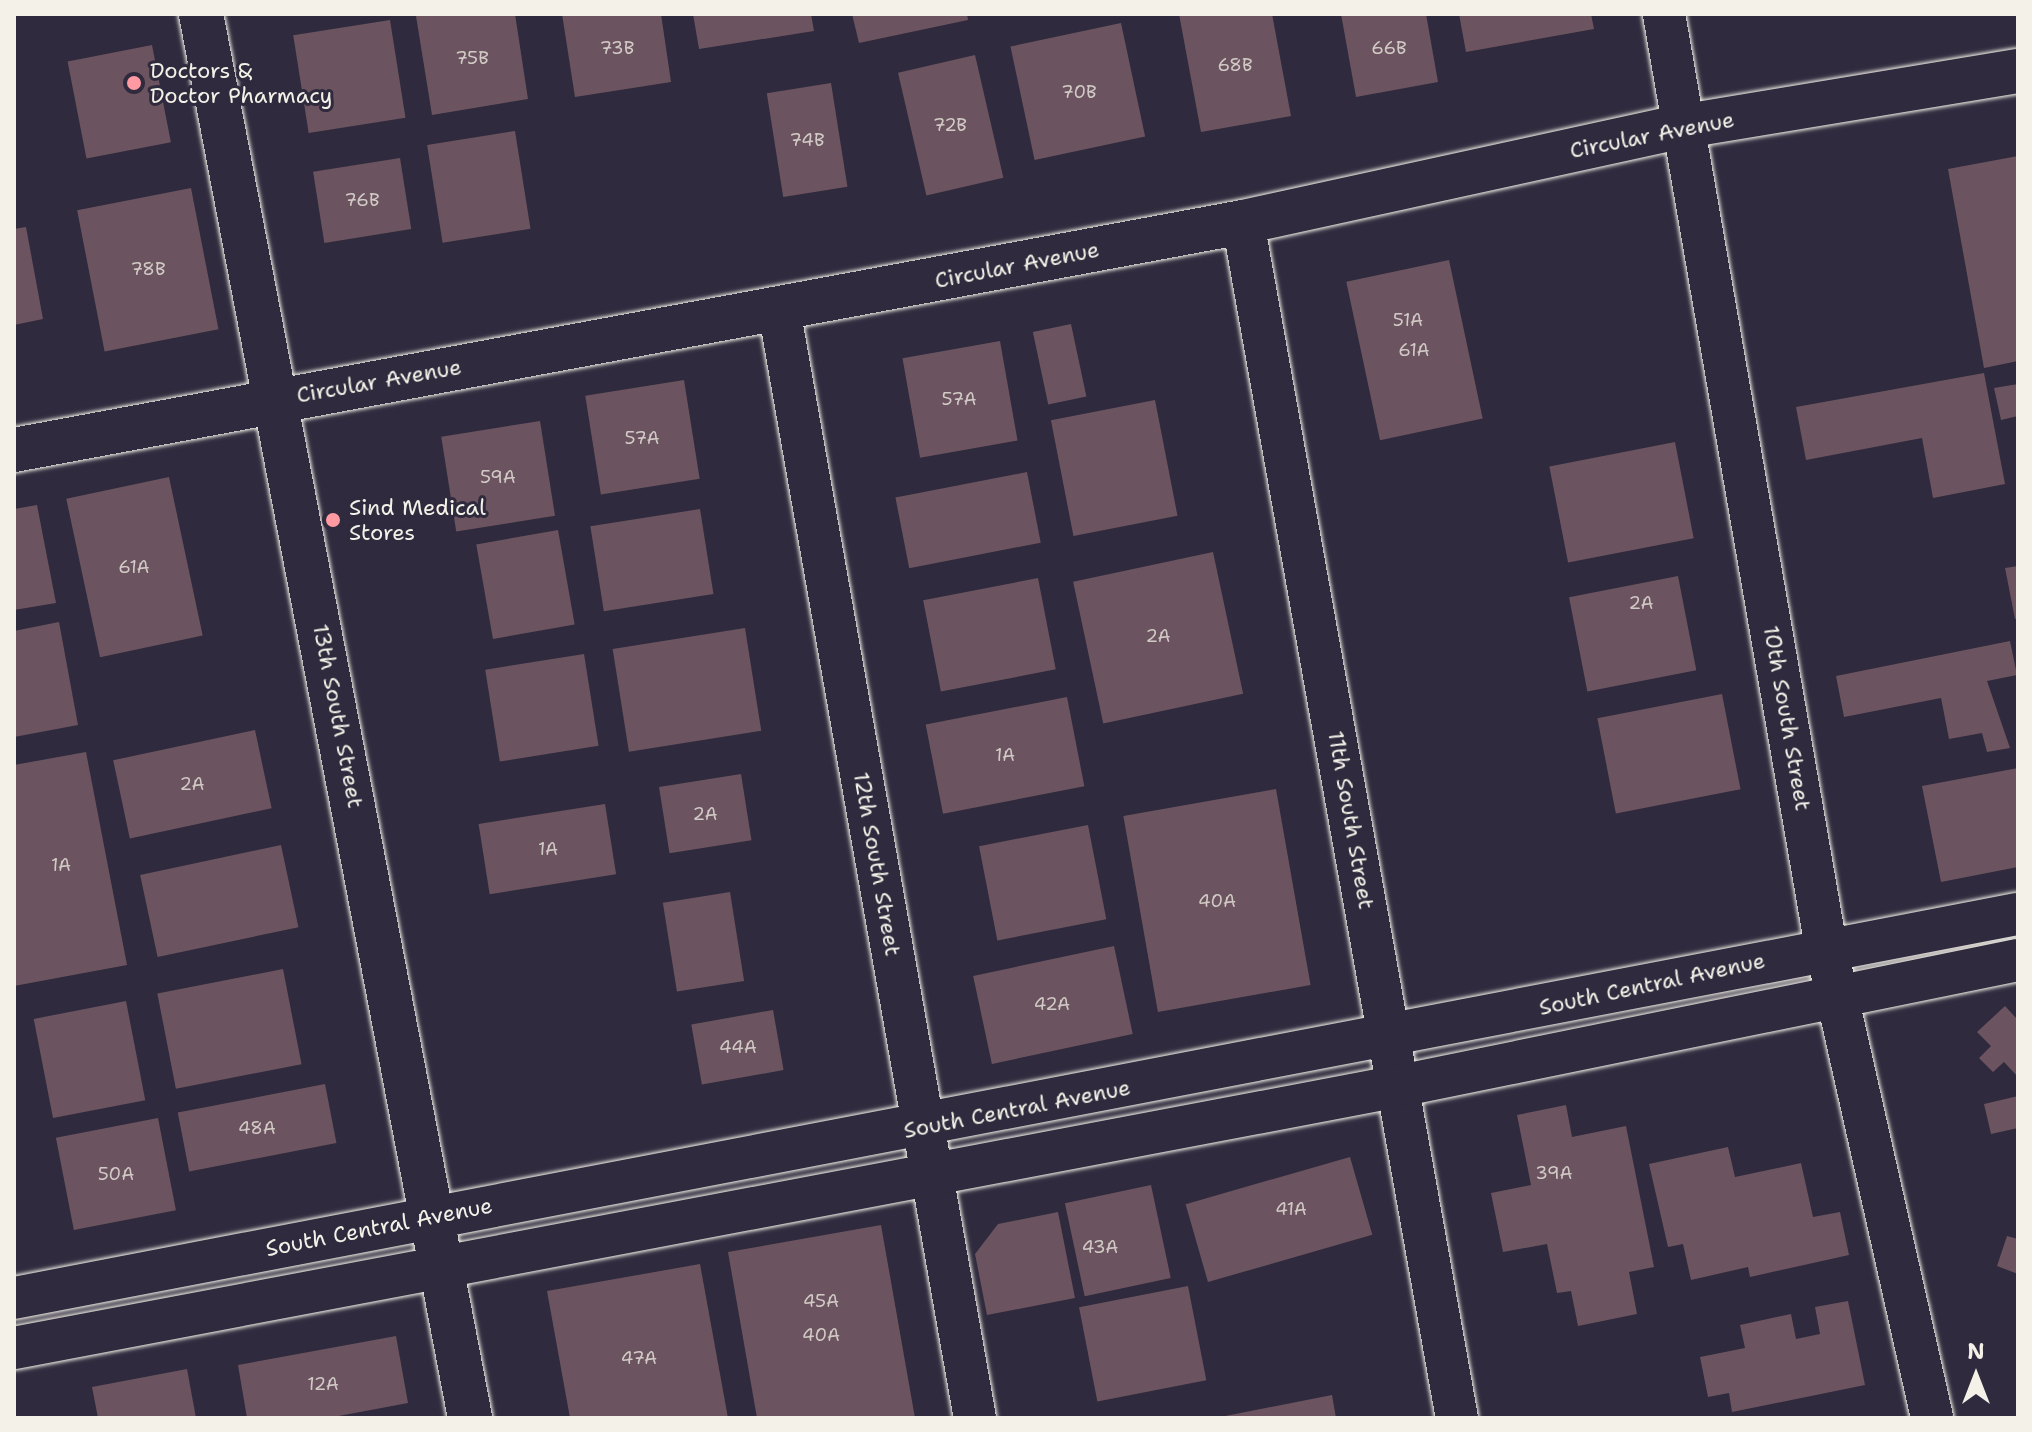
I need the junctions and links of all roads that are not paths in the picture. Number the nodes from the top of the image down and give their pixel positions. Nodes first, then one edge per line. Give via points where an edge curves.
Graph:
1 (201, 14) edge
2 (1664, 14) edge
3 (2018, 71) edge
4 (1685, 126) junction
5 (1243, 222) junction
6 (779, 309) junction
7 (277, 399) junction
8 (14, 450) edge
9 (2018, 914) edge
10 (1826, 947) junction
11 (2018, 960) edge
12 (1836, 997) junction
13 (1391, 1039) junction
14 (1399, 1086) junction
15 (923, 1127) junction
16 (932, 1176) junction
17 (434, 1215) junction
18 (441, 1268) junction
19 (14, 1298) edge
20 (14, 1348) edge
21 (470, 1418) edge
22 (975, 1418) edge
23 (1457, 1418) edge
24 (1932, 1418) edge

1 - 7 street, 13th South Street
2 - 4 street, 10th South Street
3 - 4 street, Circular Avenue
4 - 5 street, Circular Avenue
4 - 10 street, 10th South Street
5 - 6 street, Circular Avenue
5 - 13 street, 11th South Street
6 - 7 street, Circular Avenue
6 - 15 street, 12th South Street
7 - 8 street, Circular Avenue
7 - 17 street, 13th South Street
9 - 10 street, South Central Avenue
10 - 12 street, 10th South Street
10 - 13 street, South Central Avenue
11 - 12 street
12 - 14 street
12 - 24 street, 10th South Street
13 - 14 street, 11th South Street
13 - 15 street, South Central Avenue
14 - 16 street
14 - 23 street, 11th South Street
15 - 16 street, 12th South Street
15 - 17 street, South Central Avenue
16 - 18 street
16 - 22 street, 12th South Street
17 - 18 street, 13th South Street
17 - 19 street, South Central Avenue
18 - 20 street
18 - 21 street, 13th South Street

